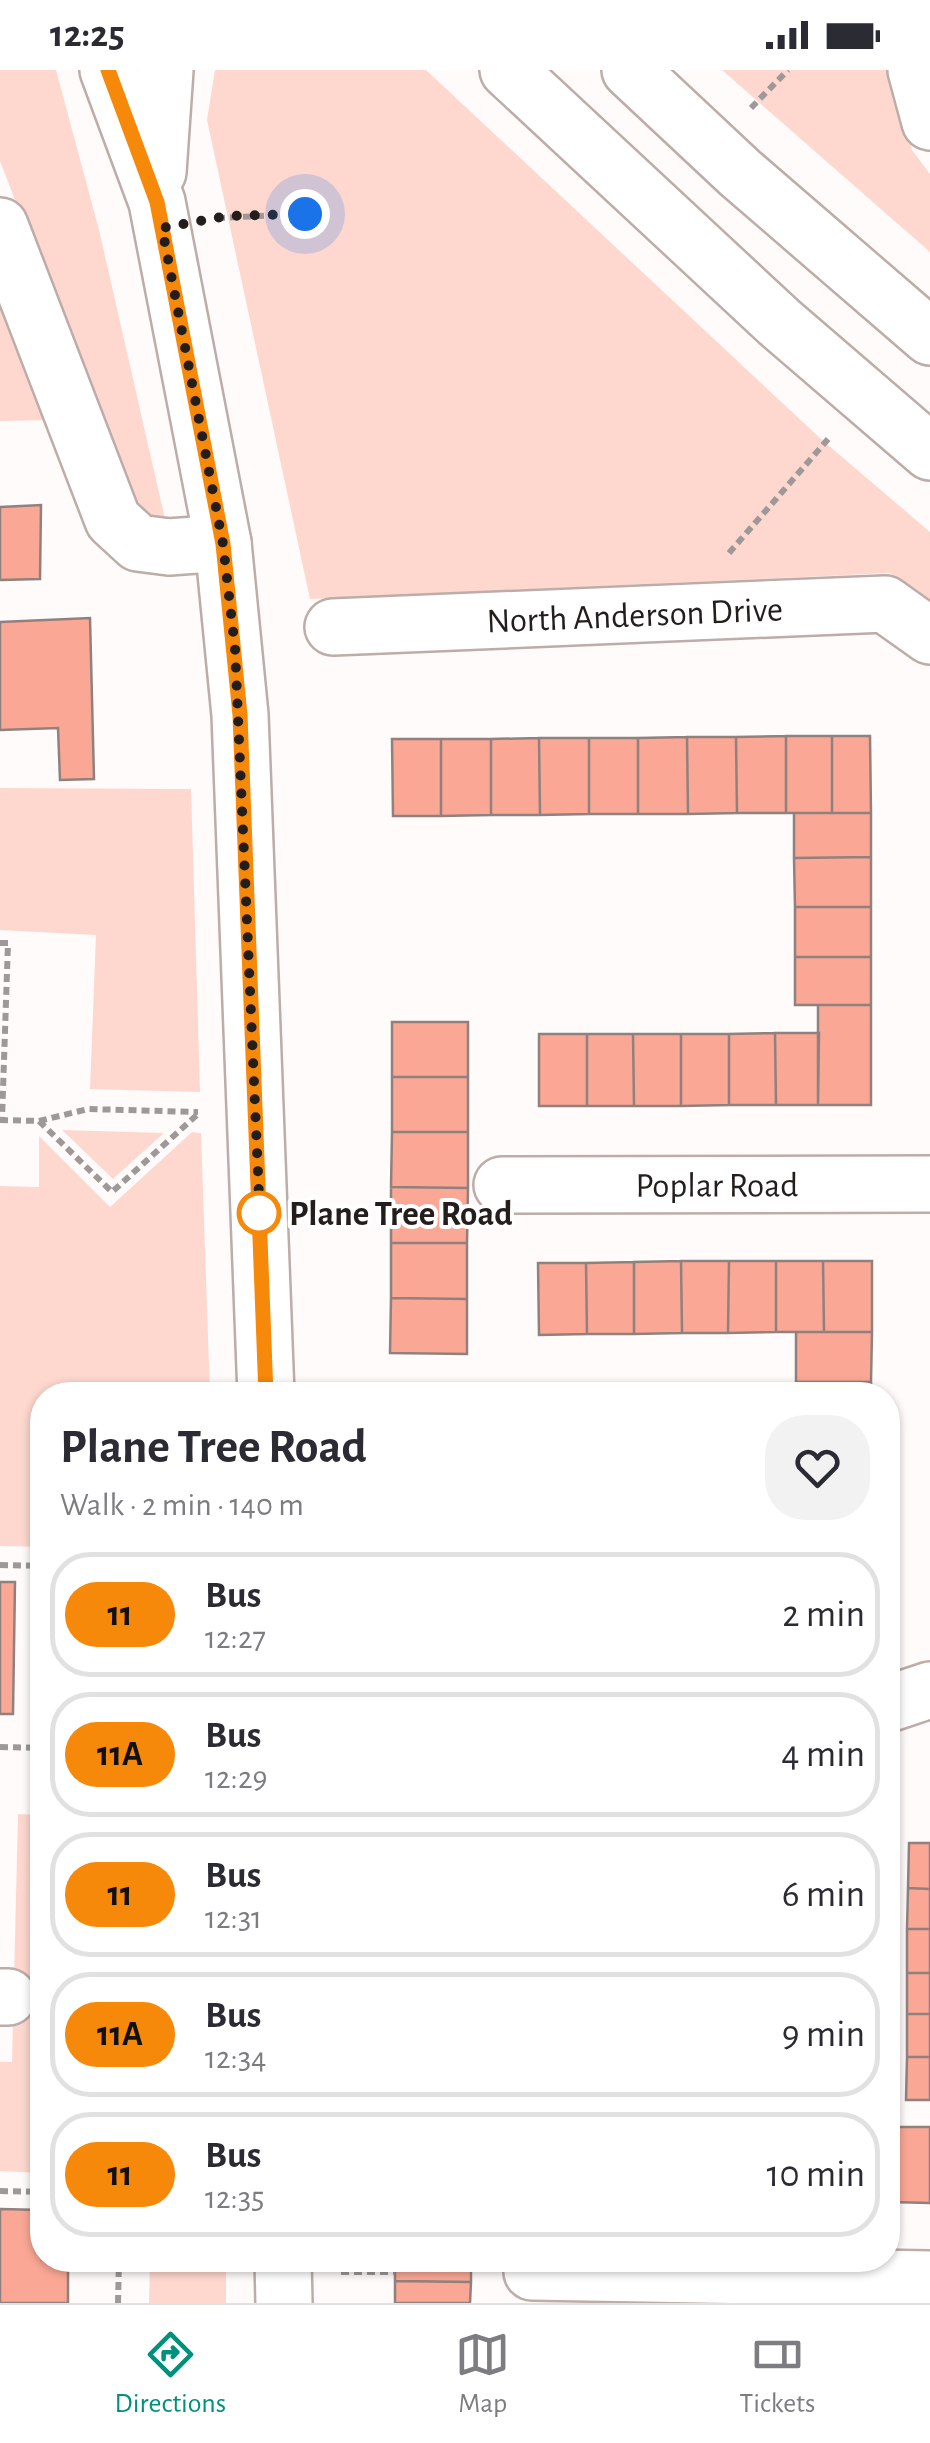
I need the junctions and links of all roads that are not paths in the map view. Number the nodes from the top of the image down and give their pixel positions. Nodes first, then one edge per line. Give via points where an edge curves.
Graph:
1 (108, 70) edge
2 (165, 70) edge
3 (508, 70) edge
4 (630, 70) edge
5 (916, 70) edge
6 (930, 122) edge
7 (160, 215) junction
8 (0, 226) edge
9 (930, 338) edge
10 (930, 452) edge
11 (223, 544) junction
12 (333, 628) dead end
13 (930, 636) edge
14 (930, 1184) edge
15 (502, 1185) dead end
16 (266, 1382) edge
17 (930, 1690) edge
18 (900, 1700) edge
19 (284, 2272) edge
20 (532, 2272) dead end
21 (930, 2279) edge
22 (284, 2303) edge

1 - 7 street
2 - 7 street
3 - 10 street
4 - 9 street
5 - 6 street
7 - 11 street
8 - 11 street via 113,520 138,544
11 - 16 street via 240,715
12 - 13 street, North Anderson Drive via 885,604
14 - 15 street, Poplar Road
17 - 18 street
19 - 22 street
20 - 21 street

